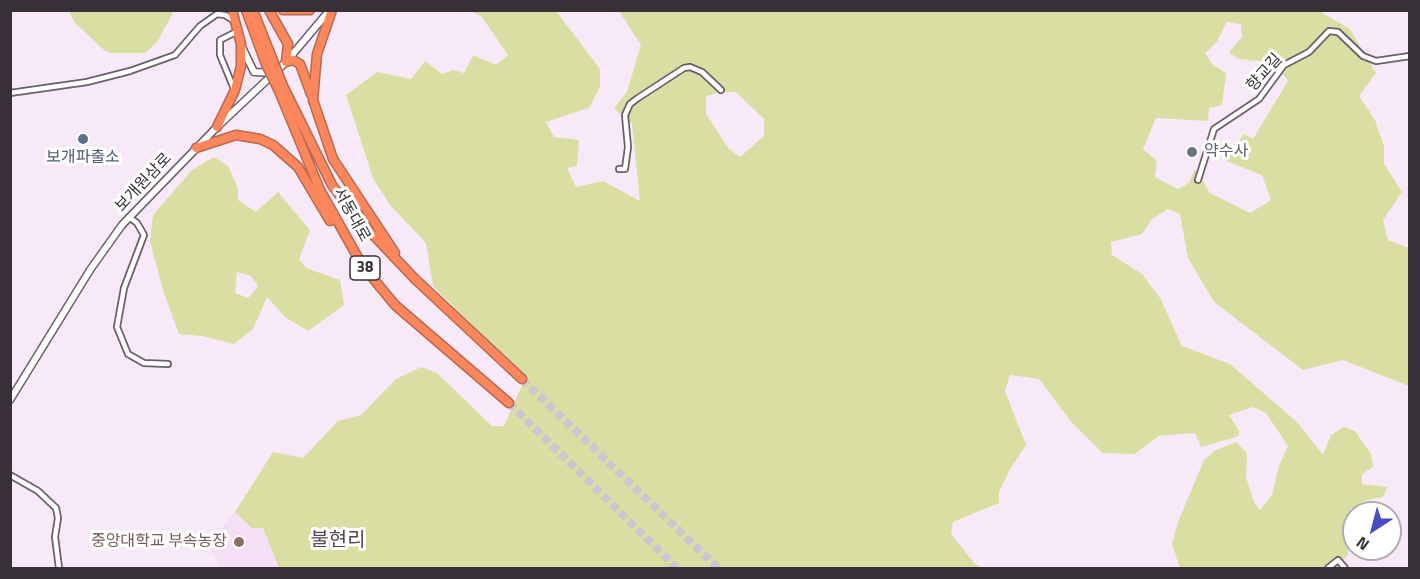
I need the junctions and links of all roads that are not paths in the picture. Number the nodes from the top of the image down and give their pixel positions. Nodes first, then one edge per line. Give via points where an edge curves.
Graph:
1 (232, 10) edge
2 (246, 10) edge
3 (253, 10) edge
4 (269, 10) edge
5 (283, 10) edge
6 (310, 10) edge
7 (331, 10) edge
8 (235, 22) junction
9 (238, 31) junction
10 (241, 44) junction
11 (1410, 56) edge
12 (269, 61) junction
13 (286, 62) junction
14 (275, 73) junction
15 (281, 88) junction
16 (235, 90) junction
17 (721, 90) dead end
18 (10, 93) edge
19 (314, 100) junction
20 (217, 127) junction
21 (196, 148) junction
22 (619, 169) dead end
23 (1198, 180) dead end
24 (129, 217) junction
25 (362, 265) junction
26 (415, 279) junction
27 (168, 364) dead end
28 (522, 379) tunnel mouth
29 (10, 400) edge
30 (509, 403) tunnel mouth
31 (10, 475) edge
32 (59, 568) edge
33 (1328, 568) edge
34 (1345, 568) edge

1 - 8 highway
2 - 12 highway, 38
3 - 12 highway, 38
4 - 13 highway via 288,44
5 - 6 highway
7 - 13 main road, 보개원삼로
7 - 19 highway via 317,54
8 - 9 highway
8 - 18 street via 217,14 200,26 175,55 130,71 87,82
9 - 10 highway
9 - 16 street via 220,40 220,55
10 - 14 main road via 254,72
10 - 16 highway
11 - 23 street, 향교길 via 1376,61 1363,56 1338,32 1329,31 1309,52 1284,65 1259,99 1214,129
12 - 15 highway, 38, bridge
13 - 14 main road, 보개원삼로
13 - 19 highway via 300,64
14 - 20 main road, 보개원삼로
15 - 25 highway, 서동대로 / 38 via 320,190
15 - 26 highway, 서동대로 / 38 via 332,185 357,219
16 - 20 highway
17 - 22 street via 702,72 690,67 630,104 625,116 625,169
19 - 26 highway via 333,159
20 - 21 main road, 보개원삼로
21 - 24 main road, 보개원삼로
21 - 25 highway via 236,135 260,139 273,146 298,167 336,232
24 - 27 street via 144,235 124,288 117,327 128,354 144,363
24 - 29 main road, 보개원삼로 via 90,270
25 - 30 highway, 서동대로 / 38 via 395,305
26 - 28 highway, 서동대로 / 38
31 - 32 street via 38,491 56,508
33 - 34 street via 1338,560

